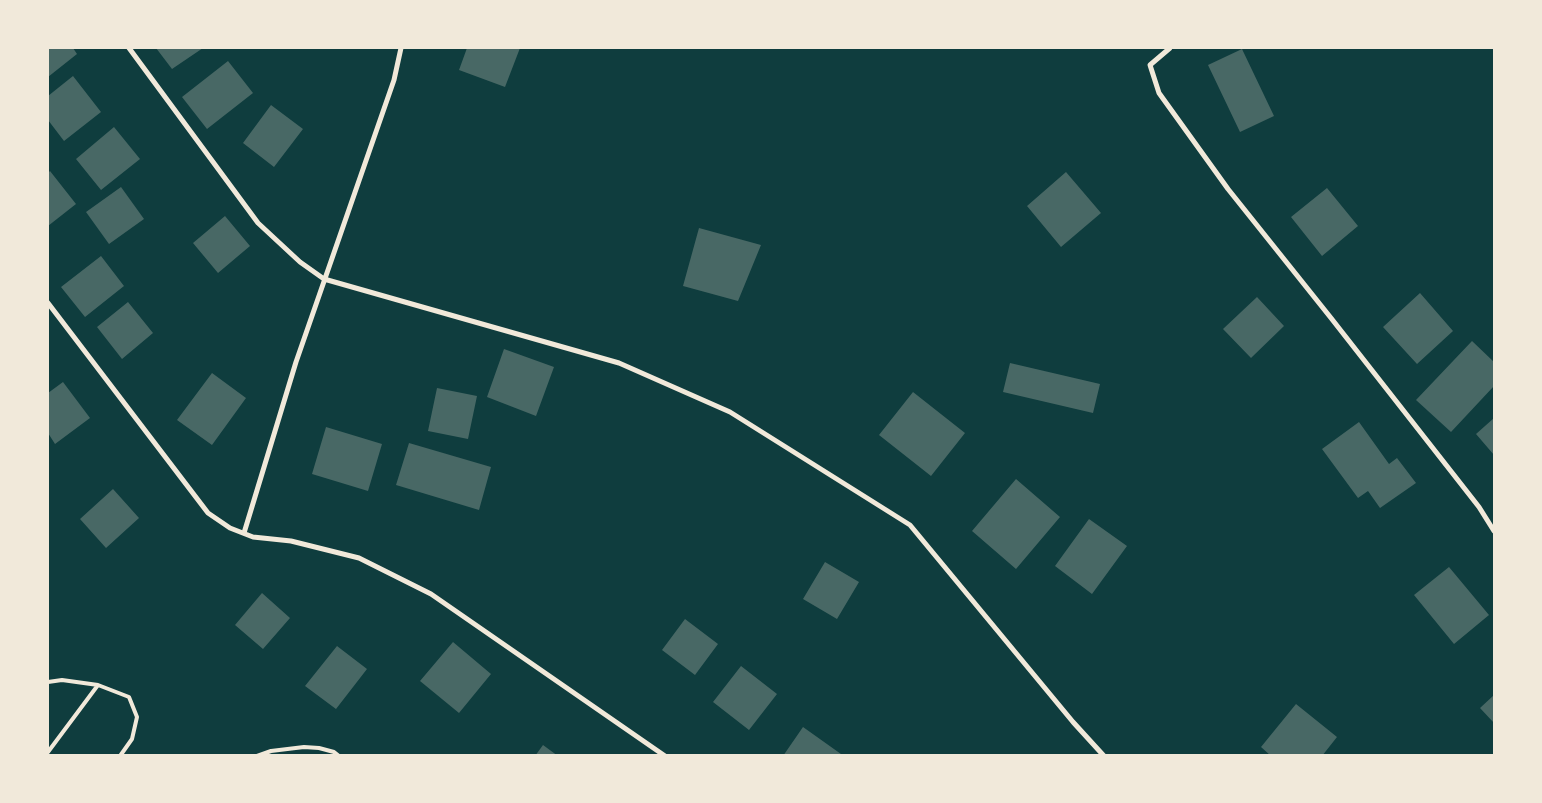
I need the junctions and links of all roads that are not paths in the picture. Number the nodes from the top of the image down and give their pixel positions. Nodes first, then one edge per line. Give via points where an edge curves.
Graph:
1 (129, 48) edge
2 (401, 48) edge
3 (1170, 48) edge
4 (324, 279) junction
5 (48, 304) edge
6 (1494, 531) edge
7 (244, 533) junction
8 (48, 682) edge
9 (98, 685) junction
10 (48, 752) edge
11 (120, 756) edge
12 (257, 756) edge
13 (339, 756) edge
14 (665, 756) edge
15 (1104, 756) edge

1 - 4 street via 258,223 300,262
2 - 4 street via 394,80
3 - 6 street via 1150,65 1159,93 1228,189 1426,439
4 - 7 street
4 - 15 street via 620,363 730,412 910,525
5 - 7 street via 208,513
7 - 14 street via 359,558 431,594
8 - 9 lane via 62,680
9 - 10 lane
9 - 11 lane via 129,697 138,717 132,739
12 - 13 lane via 304,747 319,748

